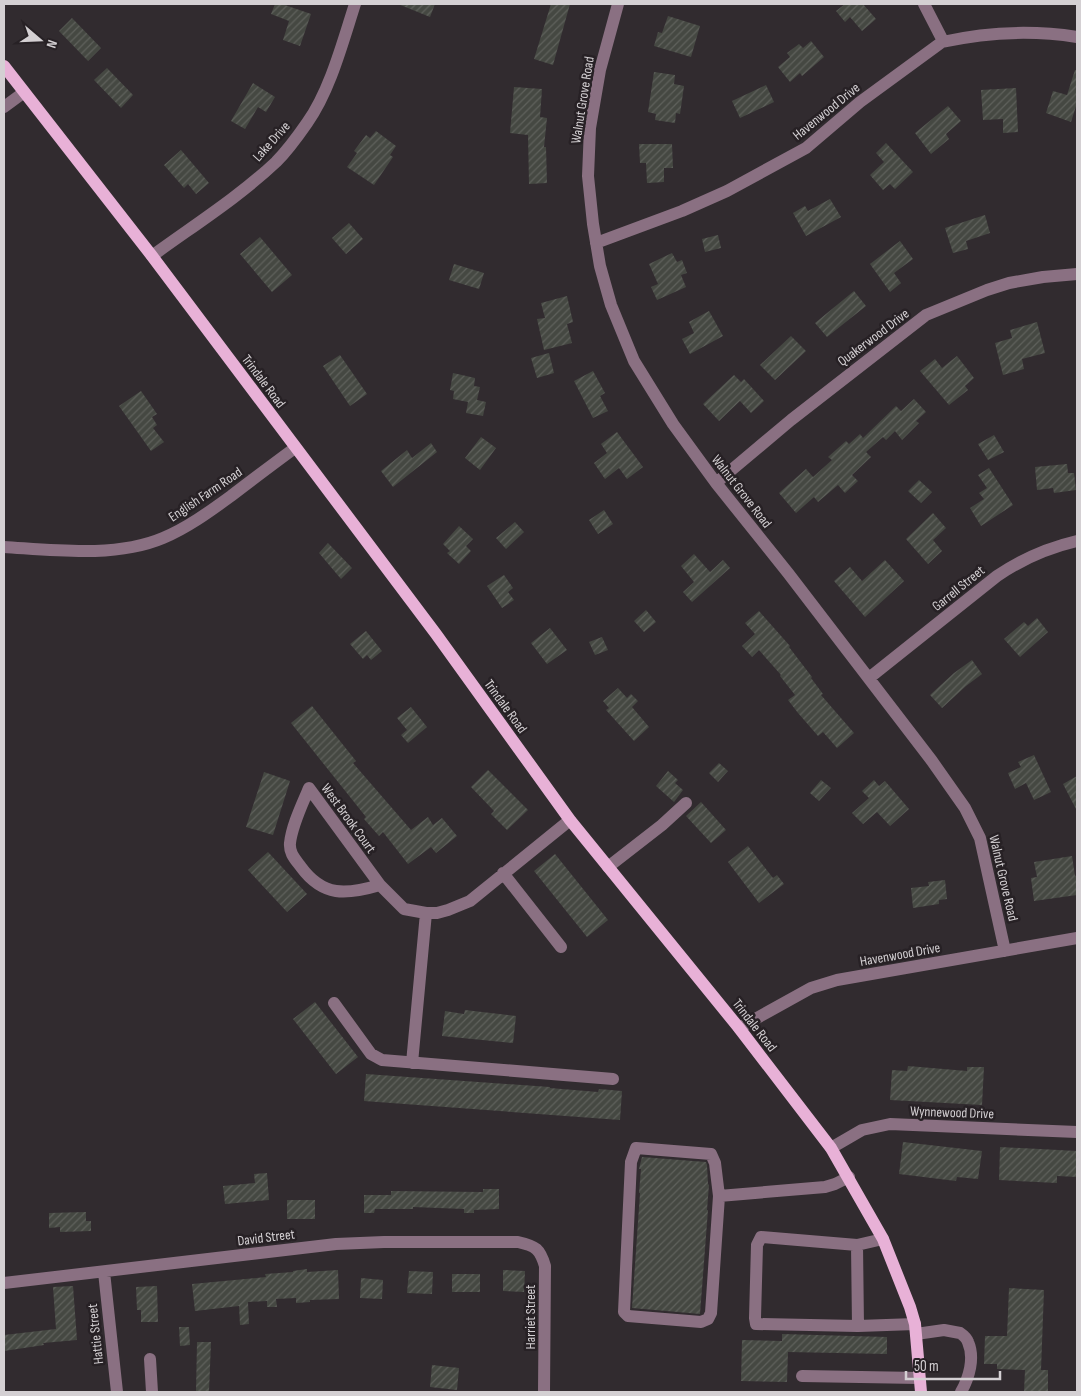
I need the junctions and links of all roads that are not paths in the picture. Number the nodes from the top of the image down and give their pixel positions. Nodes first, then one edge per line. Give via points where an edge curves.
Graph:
1 (355, 4) edge
2 (618, 4) edge
3 (924, 4) edge
4 (1077, 37) edge
5 (942, 42) junction
6 (4, 66) edge
7 (23, 92) junction
8 (4, 107) edge
9 (596, 243) junction
10 (152, 256) junction
11 (1077, 274) edge
12 (295, 448) junction
13 (716, 483) junction
14 (1077, 541) edge
15 (4, 546) edge
16 (869, 678) junction
17 (686, 803) dead end
18 (570, 820) junction
19 (608, 867) junction
20 (503, 873) junction
21 (380, 885) junction
22 (426, 913) junction
23 (1077, 938) edge
24 (561, 947) dead end
25 (1005, 951) junction
26 (334, 1003) dead end
27 (738, 1028) junction
28 (412, 1063) junction
29 (613, 1078) dead end
30 (1077, 1132) edge
31 (832, 1148) junction
32 (849, 1177) junction
33 (719, 1196) junction
34 (883, 1239) junction
35 (857, 1244) junction
36 (533, 1245) joint
37 (104, 1272) junction
38 (4, 1283) edge
39 (858, 1326) junction
40 (915, 1329) junction
41 (150, 1359) dead end
42 (802, 1376) dead end
43 (920, 1378) junction
44 (117, 1392) edge
45 (152, 1392) edge
46 (544, 1392) edge
47 (920, 1392) edge
48 (961, 1392) edge

1 - 10 street, Lake Drive via 328,84 308,122 277,161
2 - 9 street, Walnut Grove Road via 600,70 590,128 588,176
3 - 5 street
4 - 5 street, Havenwood Drive via 1008,32
5 - 9 street, Havenwood Drive via 860,102 806,148 727,191
6 - 7 main road, Trindale Road
7 - 8 street
7 - 10 main road, Trindale Road
9 - 13 street, Walnut Grove Road via 611,306 634,361 673,424
10 - 12 main road, Trindale Road
11 - 13 street, Quakerwood Drive via 1009,283 926,315
12 - 15 street, English Farm Road via 212,510 162,539 118,549
12 - 18 main road, Trindale Road via 436,634
13 - 16 street, Walnut Grove Road
14 - 16 street, Garrell Street via 1036,553 990,581
16 - 25 street, Walnut Grove Road via 932,761 976,828
17 - 19 street
18 - 19 main road, Trindale Road
18 - 20 street, West Brook Court
19 - 27 main road, Trindale Road
20 - 22 street, West Brook Court via 470,901 448,910
20 - 24 street
21 - 21 street, West Brook Court via 363,862 309,788 290,843 296,862 314,883 327,890 359,891
21 - 22 street, West Brook Court via 404,909
22 - 28 street
23 - 25 street, Havenwood Drive
25 - 27 street, Havenwood Drive via 819,985
26 - 28 street via 371,1054 382,1060
27 - 31 main road, Trindale Road
28 - 29 street
30 - 31 street, Wynnewood Drive via 890,1124 862,1130
31 - 32 main road, Trindale Road
32 - 33 street via 825,1187
32 - 34 main road, Trindale Road
33 - 33 street via 716,1164 711,1154 636,1148 631,1162 624,1302 624,1312 628,1316 701,1322 708,1319
34 - 35 street
34 - 40 main road, Trindale Road
35 - 39 street
35 - 39 street via 761,1237 757,1244 755,1318 756,1324
36 - 37 street, David Street via 518,1242 336,1244
36 - 46 street, Harriet Street via 542,1254 545,1266
37 - 38 street, David Street
37 - 44 street, Hattie Street
39 - 40 street
40 - 43 main road, Trindale Road
40 - 48 street via 960,1333 968,1342 971,1360
41 - 45 street
42 - 43 street
43 - 47 main road, Trindale Road

